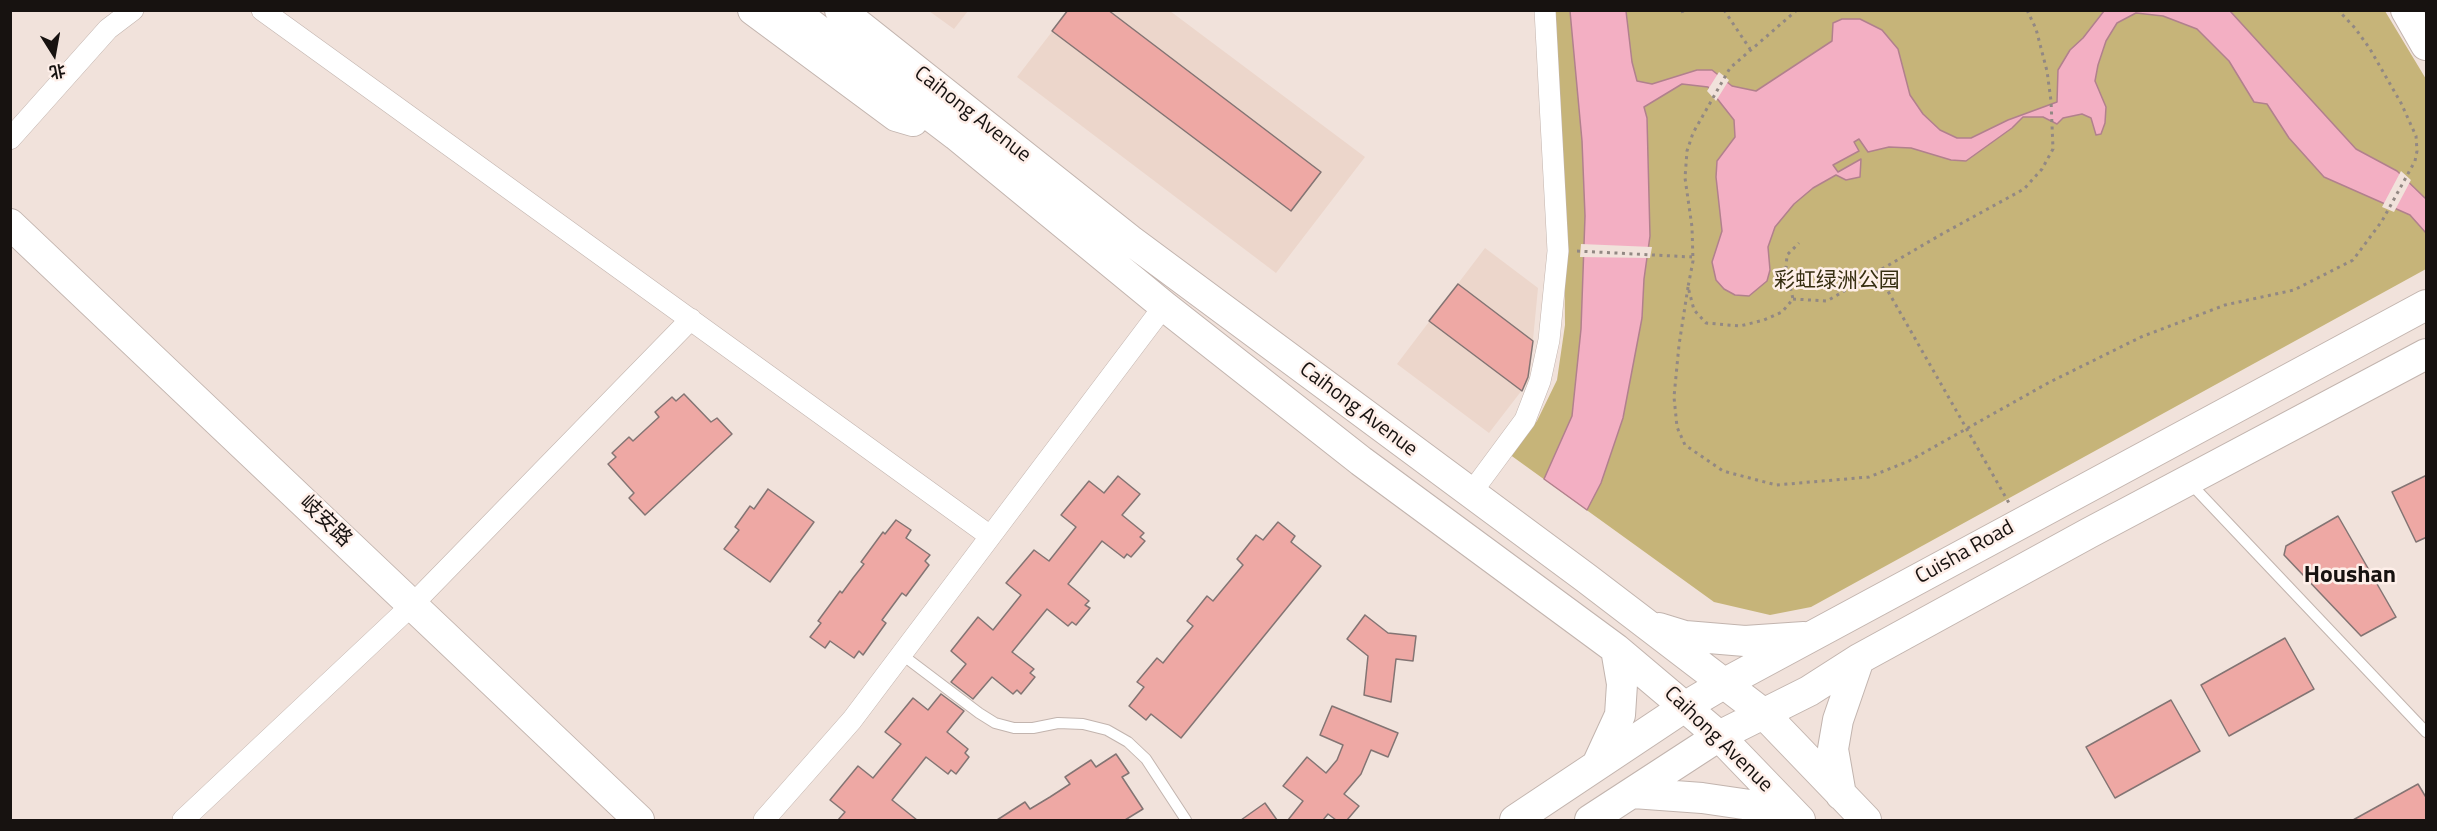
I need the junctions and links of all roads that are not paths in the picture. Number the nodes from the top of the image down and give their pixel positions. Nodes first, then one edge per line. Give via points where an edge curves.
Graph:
1 (133, 10) edge
2 (262, 10) edge
3 (753, 10) edge
4 (840, 10) edge
5 (1545, 10) edge
6 (2406, 10) edge
7 (800, 16) edge
8 (2427, 45) edge
9 (956, 135) junction
10 (10, 139) edge
11 (10, 224) edge
12 (2427, 305) edge
13 (1164, 306) junction
14 (690, 319) junction
15 (2427, 354) edge
16 (2187, 481) junction
17 (1471, 493) junction
18 (990, 536) junction
19 (412, 605) junction
20 (1648, 625) junction
21 (1816, 636) junction
22 (1616, 649) junction
23 (901, 654) junction
24 (1859, 659) junction
25 (1725, 683) junction
26 (1686, 706) junction
27 (1764, 714) junction
28 (2427, 732) edge
29 (1719, 736) junction
30 (1597, 765) junction
31 (1633, 793) junction
32 (1841, 795) junction
33 (183, 820) edge
34 (639, 820) edge
35 (764, 820) edge
36 (1185, 820) edge
37 (1515, 820) edge
38 (1590, 820) edge
39 (1795, 820) edge
40 (1800, 820) edge
41 (1866, 820) edge

1 - 10 street via 108,29
2 - 14 street
3 - 9 main road via 897,116
4 - 17 main road, Caihong Avenue via 1130,240
5 - 17 street via 1558,251 1549,340 1540,381 1525,420
6 - 8 main road
7 - 9 main road, Caihong Avenue
9 - 13 main road, Caihong Avenue
11 - 19 main road, 岐安路
12 - 21 main road, Cuisha Road
13 - 18 street
13 - 22 main road, Caihong Avenue via 1361,461
14 - 18 street
14 - 19 street
15 - 16 main road, Cuisha Road
16 - 24 main road, Cuisha Road
16 - 28 lane
17 - 20 main road, Caihong Avenue
18 - 23 street
19 - 33 street
19 - 34 main road, 岐安路
20 - 21 main road via 1685,636 1745,641
20 - 25 main road, Caihong Avenue
21 - 25 main road, Cuisha Road
22 - 26 main road, Caihong Avenue
22 - 30 main road via 1622,684 1620,715
23 - 35 street via 852,720
23 - 36 lane via 995,723 1033,729 1083,723 1128,742 1146,759
24 - 27 main road, Cuisha Road
24 - 32 main road via 1838,720 1833,749
25 - 26 main road, Cuisha Road
25 - 27 main road, Caihong Avenue
26 - 29 main road, Caihong Avenue
26 - 30 main road, Cuisha Road
27 - 29 main road, Cuisha Road
27 - 32 main road, Caihong Avenue
29 - 31 main road, Cuisha Road
29 - 40 main road, Caihong Avenue
30 - 37 main road, Cuisha Road
31 - 38 main road, Cuisha Road
31 - 39 main road via 1750,805
32 - 41 main road, Caihong Avenue

